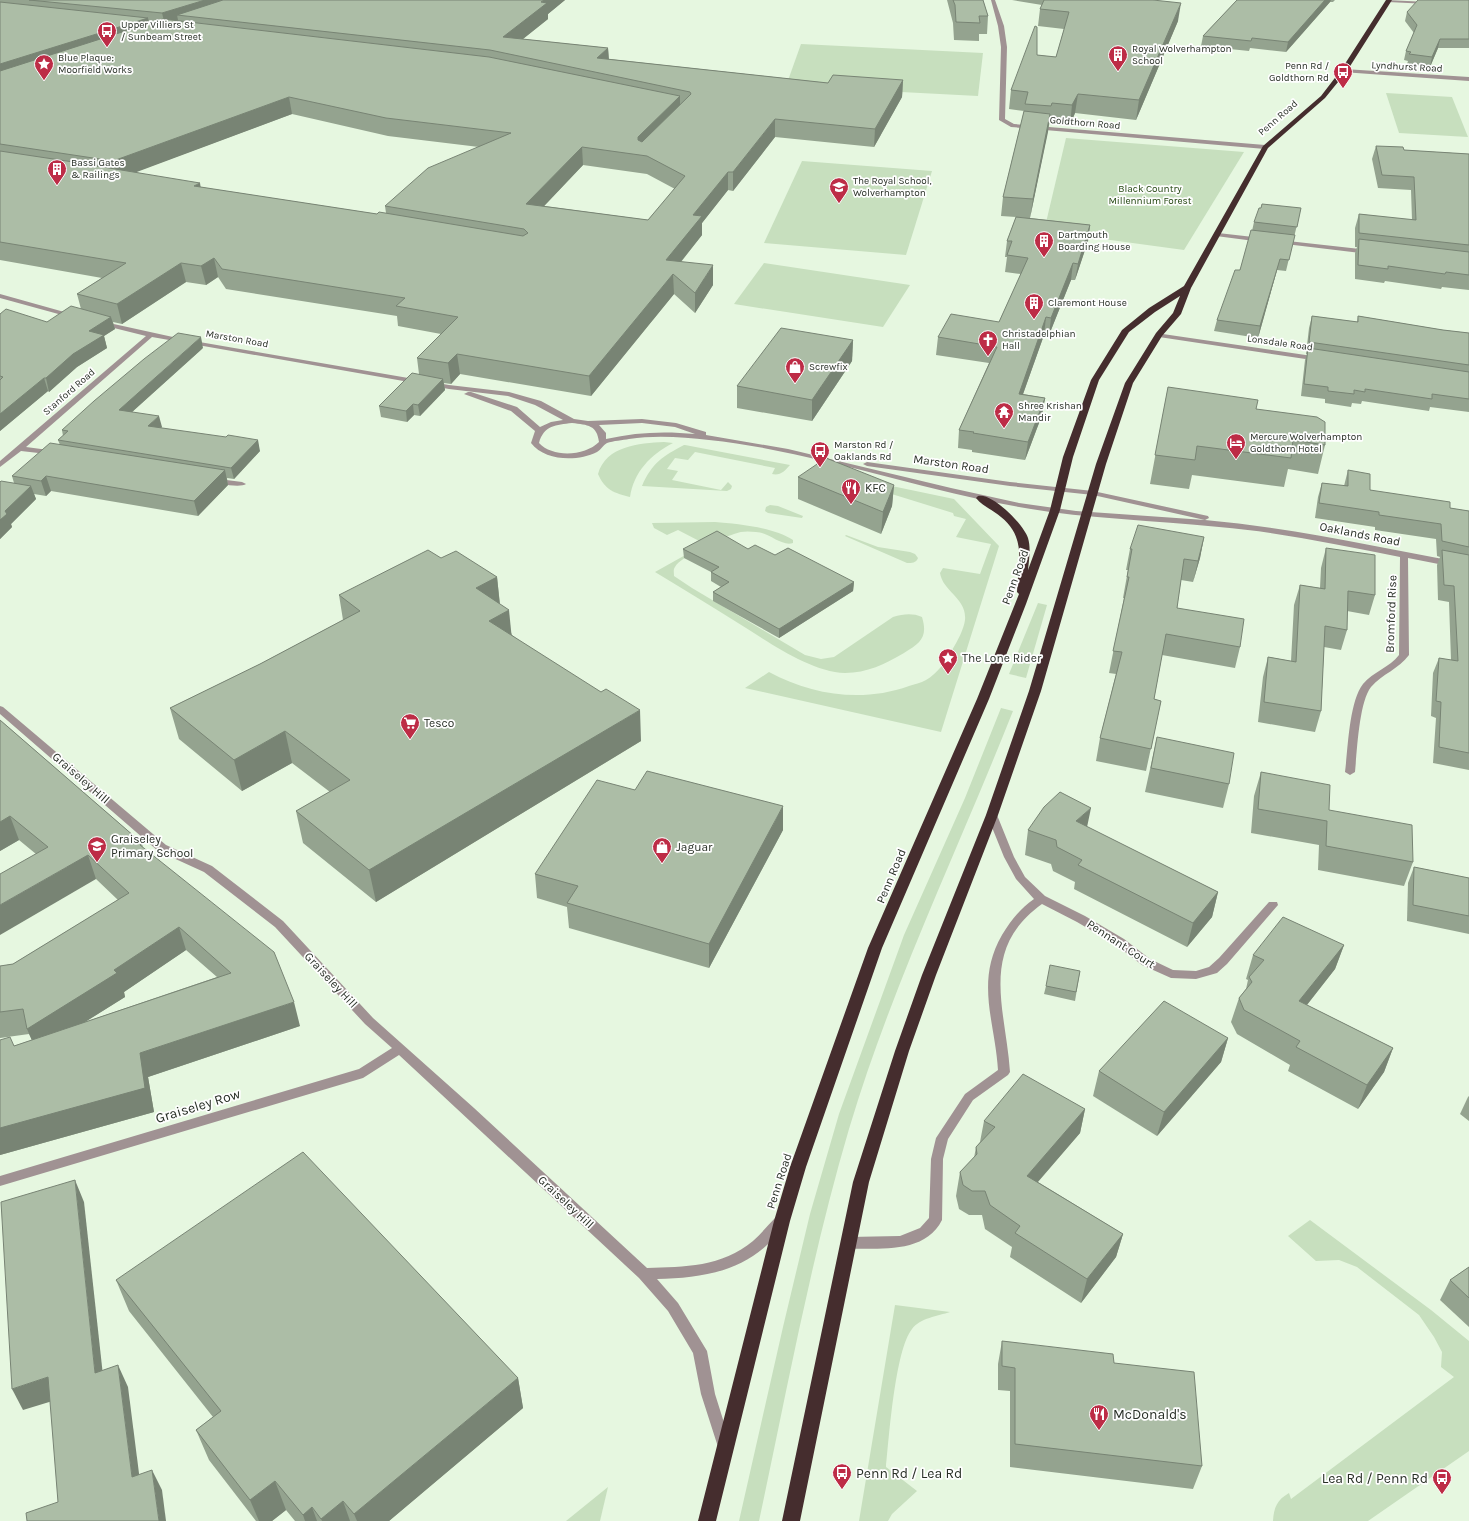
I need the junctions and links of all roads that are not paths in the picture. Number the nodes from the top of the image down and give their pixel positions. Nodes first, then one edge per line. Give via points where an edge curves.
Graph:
1 (993, 0) edge
2 (1388, 1) edge
3 (1434, 3) edge
4 (1344, 72) junction
5 (1469, 79) edge
6 (1266, 147) junction
7 (1218, 235) junction
8 (1375, 252) edge
9 (1187, 288) junction
10 (0, 296) edge
11 (81, 318) edge
12 (96, 322) edge
13 (151, 335) junction
14 (1159, 335) junction
15 (1330, 360) edge
16 (449, 387) junction
17 (572, 421) junction
18 (587, 423) junction
19 (540, 431) junction
20 (720, 439) junction
21 (603, 442) junction
22 (19, 448) junction
23 (58, 454) edge
24 (805, 455) junction
25 (0, 465) edge
26 (204, 478) edge
27 (242, 484) dead end
28 (1061, 490) junction
29 (1093, 493) junction
30 (981, 498) junction
31 (1055, 510) junction
32 (1087, 515) junction
33 (1246, 527) junction
34 (1404, 556) junction
35 (1469, 567) edge
36 (1021, 604) junction
37 (0, 709) edge
38 (1350, 772) dead end
39 (992, 815) junction
40 (1041, 899) junction
41 (1273, 906) dead end
42 (400, 1049) junction
43 (0, 1181) edge
44 (782, 1221) junction
45 (849, 1243) junction
46 (644, 1274) junction
47 (725, 1447) junction
48 (707, 1521) edge
49 (791, 1521) edge

1 - 6 street, Goldthorn Road via 1004,47 1001,113 1002,120 1007,124
2 - 3 street
2 - 4 highway, Penn Road
4 - 5 street, Lyndhurst Road
4 - 6 highway, Penn Road via 1323,97
6 - 7 highway, Penn Road
7 - 8 street
7 - 9 highway, Penn Road
9 - 14 highway, Penn Road via 1177,314
9 - 28 highway, Penn Road via 1126,330 1095,380 1068,457
10 - 11 street
12 - 13 street, Marston Road
13 - 16 street, Marston Road
13 - 22 street, Stanford Road
14 - 15 street, Lonsdale Road
14 - 29 highway, Penn Road via 1129,383
16 - 17 street, Marston Road via 509,394 538,403
16 - 19 street, Marston Road via 514,409
17 - 18 street, Marston Road
17 - 19 street, Marston Road via 553,424
18 - 20 street, Marston Road via 642,421 676,425
18 - 21 street, Marston Road via 601,431 604,436
19 - 21 street, Marston Road via 536,443 540,448 555,455 585,454
20 - 21 street, Marston Road via 660,434 630,436
20 - 24 street, Marston Road
22 - 23 street
22 - 25 street, Stanford Road
24 - 28 street, Marston Road
24 - 30 street, Marston Road
26 - 27 street
28 - 29 street, Marston Road
28 - 31 highway, Penn Road
29 - 32 highway, Penn Road
29 - 33 street, Oaklands Road
30 - 31 street, Marston Road
30 - 36 highway via 1009,518 1023,540
31 - 32 street, Marston Road
31 - 36 highway, Penn Road
32 - 33 street, Oaklands Road
32 - 39 highway, Penn Road via 1035,690
33 - 34 street, Oaklands Road
34 - 35 street, Oaklands Road
34 - 38 street, Bromford Rise via 1404,655 1398,663 1365,687 1360,701
36 - 44 highway, Penn Road via 983,700 875,948 798,1167
37 - 42 street, Graiseley Hill via 162,848 208,869 280,924 369,1020
39 - 40 street, Pennant Court via 1021,879
39 - 45 highway, Penn Road via 902,1051 861,1182
40 - 41 street, Pennant Court via 1120,942 1146,962 1171,974 1196,975 1212,970 1223,961
40 - 45 street via 1024,911 1000,950 994,971 1004,1072 969,1097 942,1138 937,1159 936,1220 925,1232 901,1242
42 - 43 street, Graiseley Row via 363,1073
42 - 46 street, Graiseley Hill
44 - 46 street via 753,1249 725,1266 699,1272
44 - 47 highway, Penn Road
45 - 49 highway, Penn Road
46 - 47 street, Graiseley Hill via 673,1306 700,1351 708,1394
47 - 48 highway, Penn Road

